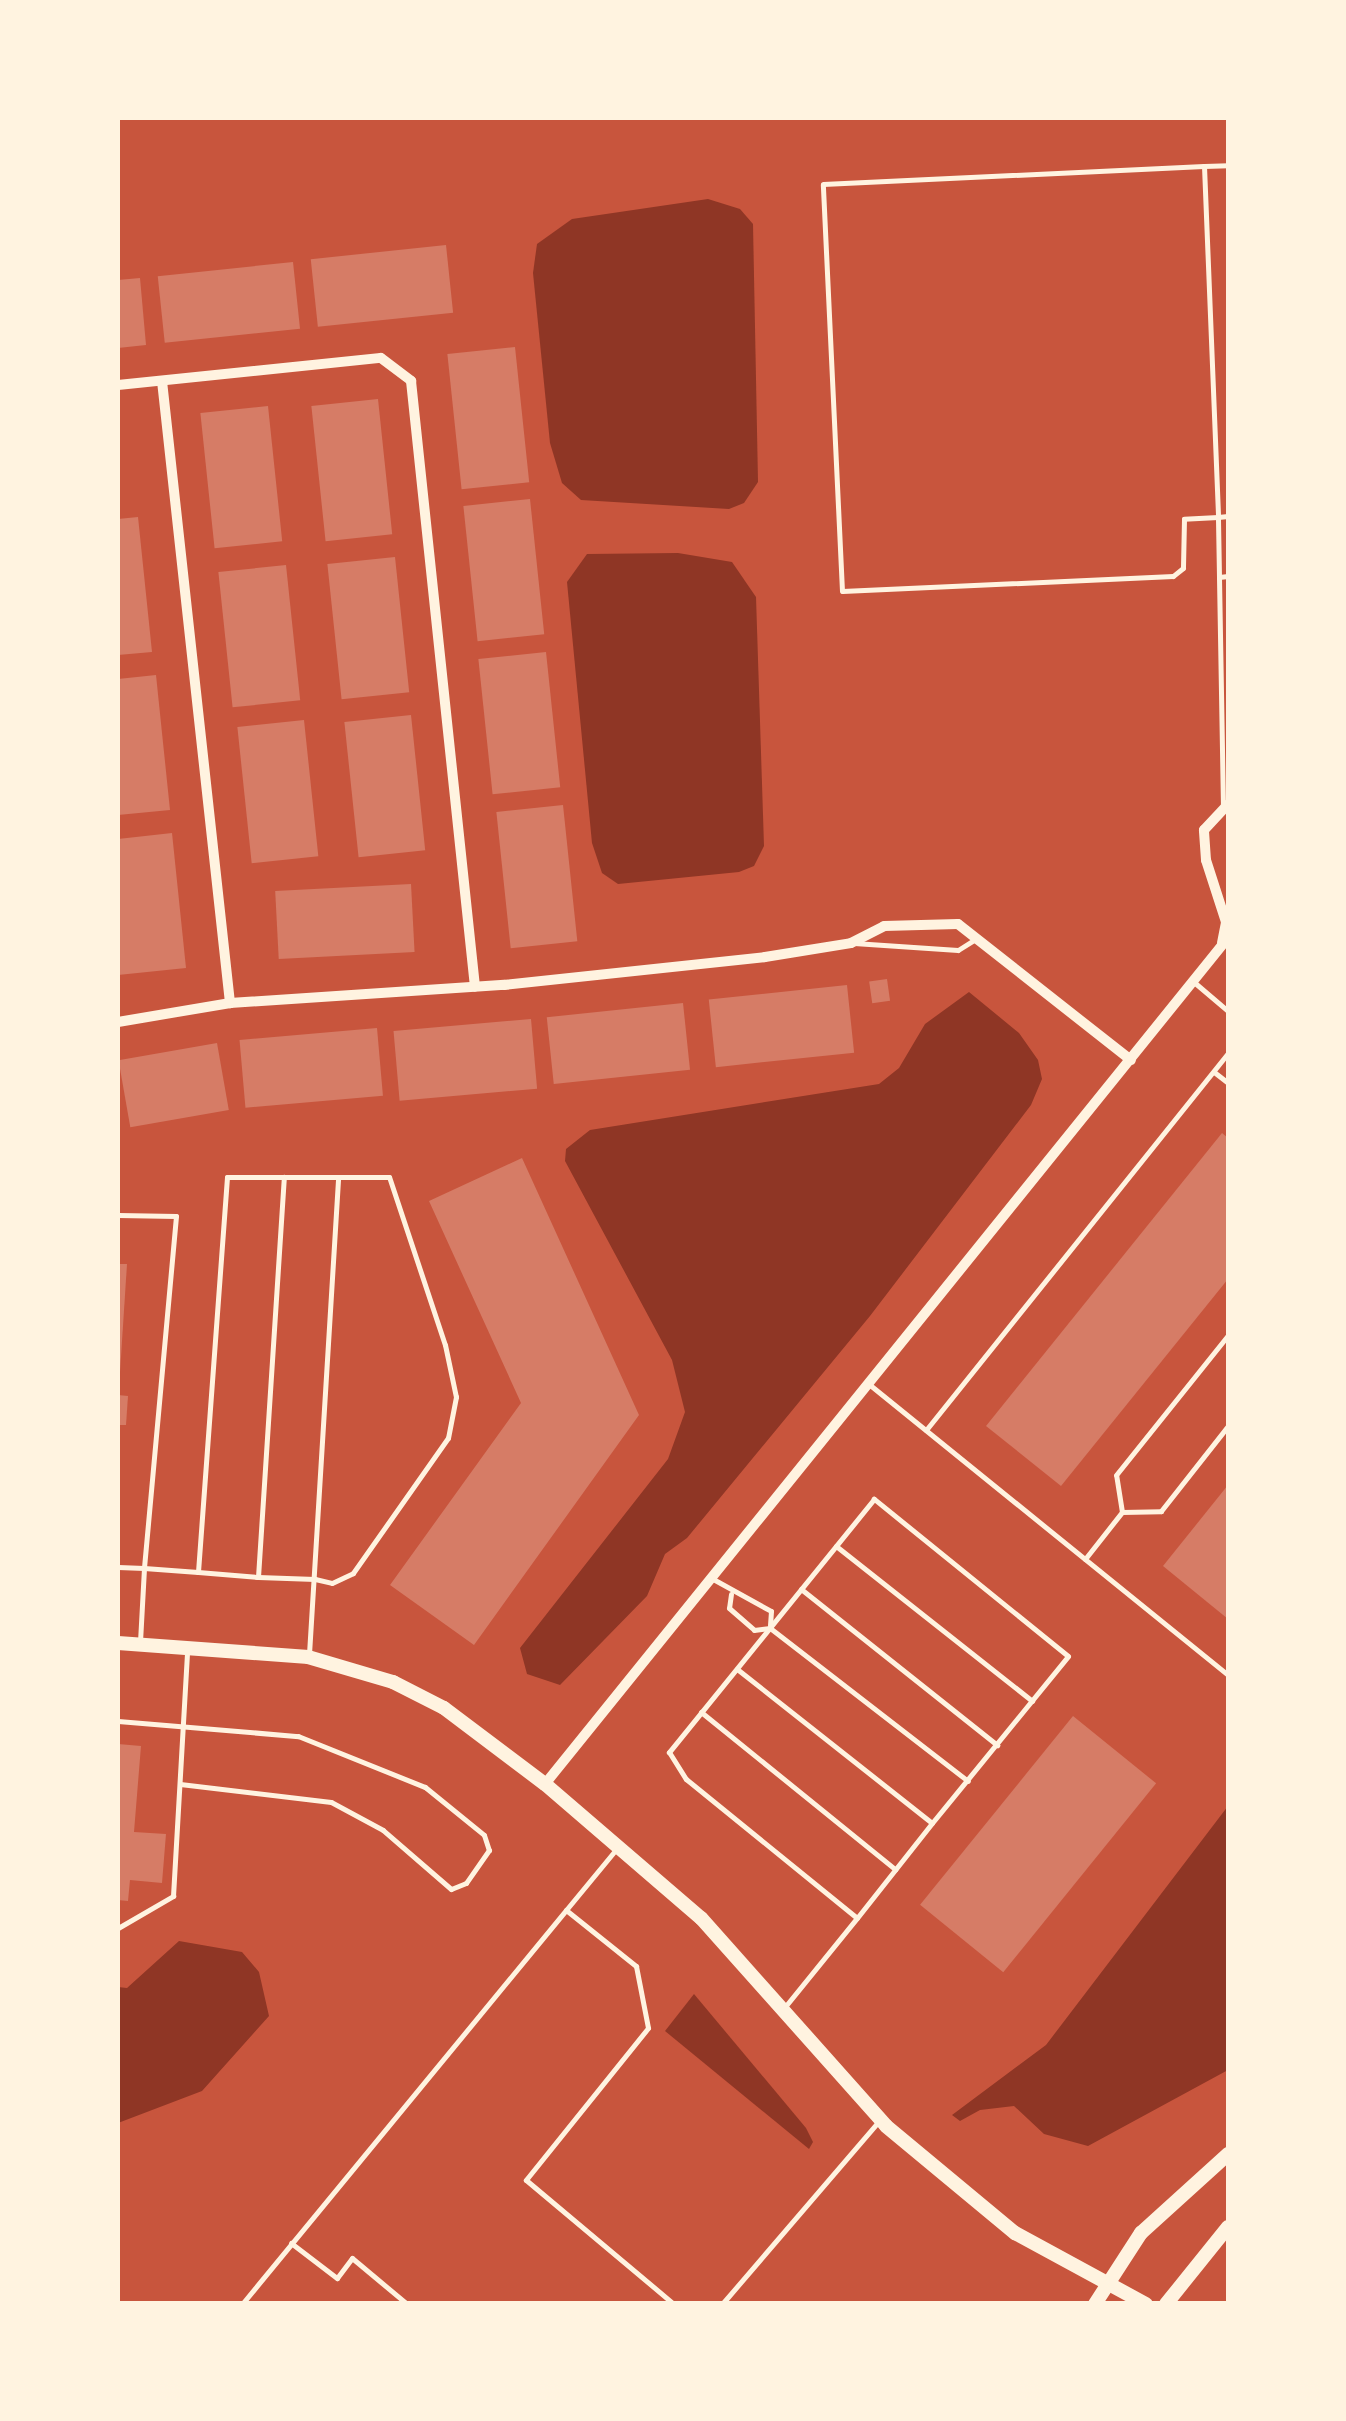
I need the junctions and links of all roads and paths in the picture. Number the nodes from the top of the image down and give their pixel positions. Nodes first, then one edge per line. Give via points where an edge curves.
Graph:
1 (1228, 165) edge
2 (1204, 166) junction
3 (162, 381) junction
4 (118, 385) edge
5 (1218, 516) junction
6 (1228, 516) edge
7 (1219, 576) junction
8 (1228, 576) edge
9 (1226, 805) edge
10 (977, 938) junction
11 (1225, 940) edge
12 (851, 943) junction
13 (1192, 981) junction
14 (475, 987) junction
15 (230, 1003) junction
16 (1228, 1011) edge
17 (118, 1022) edge
18 (1228, 1054) edge
19 (1131, 1060) junction
20 (1214, 1072) junction
21 (1228, 1084) edge
22 (284, 1177) junction
23 (338, 1177) junction
24 (118, 1215) edge
25 (1228, 1335) edge
26 (868, 1383) junction
27 (1228, 1426) edge
28 (926, 1430) junction
29 (1122, 1512) junction
30 (836, 1546) junction
31 (1085, 1558) junction
32 (118, 1567) edge
33 (144, 1568) junction
34 (198, 1572) junction
35 (258, 1577) junction
36 (711, 1578) junction
37 (316, 1579) junction
38 (801, 1589) junction
39 (731, 1594) junction
40 (770, 1628) junction
41 (118, 1643) edge
42 (140, 1644) junction
43 (188, 1646) junction
44 (308, 1656) junction
45 (736, 1668) junction
46 (1228, 1676) edge
47 (1032, 1701) junction
48 (701, 1712) junction
49 (118, 1720) edge
50 (182, 1724) junction
51 (997, 1745) junction
52 (968, 1781) junction
53 (180, 1784) junction
54 (545, 1784) junction
55 (932, 1823) junction
56 (619, 1846) junction
57 (896, 1869) junction
58 (566, 1910) junction
59 (858, 1918) junction
60 (118, 1928) edge
61 (782, 2010) junction
62 (880, 2120) junction
63 (1228, 2154) edge
64 (1228, 2227) edge
65 (291, 2243) junction
66 (1106, 2282) junction
67 (242, 2304) edge
68 (407, 2304) edge
69 (674, 2304) edge
70 (722, 2304) edge
71 (1095, 2304) edge
72 (1146, 2304) edge
73 (1166, 2304) edge

1 - 2 lane
2 - 5 lane
2 - 5 lane via 822,184 842,591 1173,576 1187,558 1184,519
3 - 4 street
3 - 14 street via 380,358 410,381
3 - 15 street
5 - 6 lane
5 - 7 lane
7 - 8 lane
7 - 9 lane
9 - 11 street via 1204,830
10 - 12 lane via 958,950
10 - 12 street via 958,924 884,926
10 - 19 street
11 - 13 street
12 - 14 street
13 - 16 lane
13 - 19 street
14 - 15 street
15 - 17 street
18 - 20 lane
19 - 26 street
20 - 21 lane
20 - 28 lane
22 - 23 lane
22 - 34 lane via 227,1176
22 - 35 lane
23 - 37 lane
23 - 37 lane via 389,1177 456,1397 448,1438 353,1573 332,1583
24 - 33 lane via 176,1216
25 - 29 lane via 1116,1475
26 - 28 lane
26 - 36 street
27 - 29 lane via 1160,1511
28 - 31 lane
29 - 31 lane
30 - 38 lane
30 - 47 lane
30 - 47 lane via 874,1499 1068,1656
31 - 46 lane
32 - 33 lane
33 - 34 lane
33 - 42 lane
34 - 35 lane
35 - 37 lane
36 - 39 lane
36 - 54 street
37 - 44 lane
38 - 40 lane
38 - 51 lane
39 - 40 lane via 730,1608 754,1630
39 - 40 lane via 742,1590 770,1611
40 - 45 lane
40 - 52 lane
41 - 42 street
42 - 43 street
43 - 44 street
43 - 50 lane
44 - 54 street via 393,1682 444,1708
45 - 48 lane
45 - 55 lane
47 - 51 lane
48 - 57 lane
48 - 59 lane via 669,1752 686,1779
49 - 50 lane
50 - 53 lane
50 - 53 lane via 298,1736 375,1764 425,1787 484,1836 489,1850 466,1883 451,1889 383,1830 331,1802
51 - 52 lane
52 - 55 lane
53 - 60 lane via 173,1896
54 - 56 street
55 - 57 lane
56 - 58 lane
56 - 61 street via 701,1918
57 - 59 lane
58 - 65 lane
58 - 69 lane via 636,1966 648,2028 526,2180
59 - 61 lane
61 - 62 street
62 - 66 street via 1015,2233
62 - 70 lane
63 - 66 street via 1140,2232
64 - 73 street
65 - 67 lane
65 - 68 lane via 336,2278 352,2258
66 - 71 street
66 - 72 street

